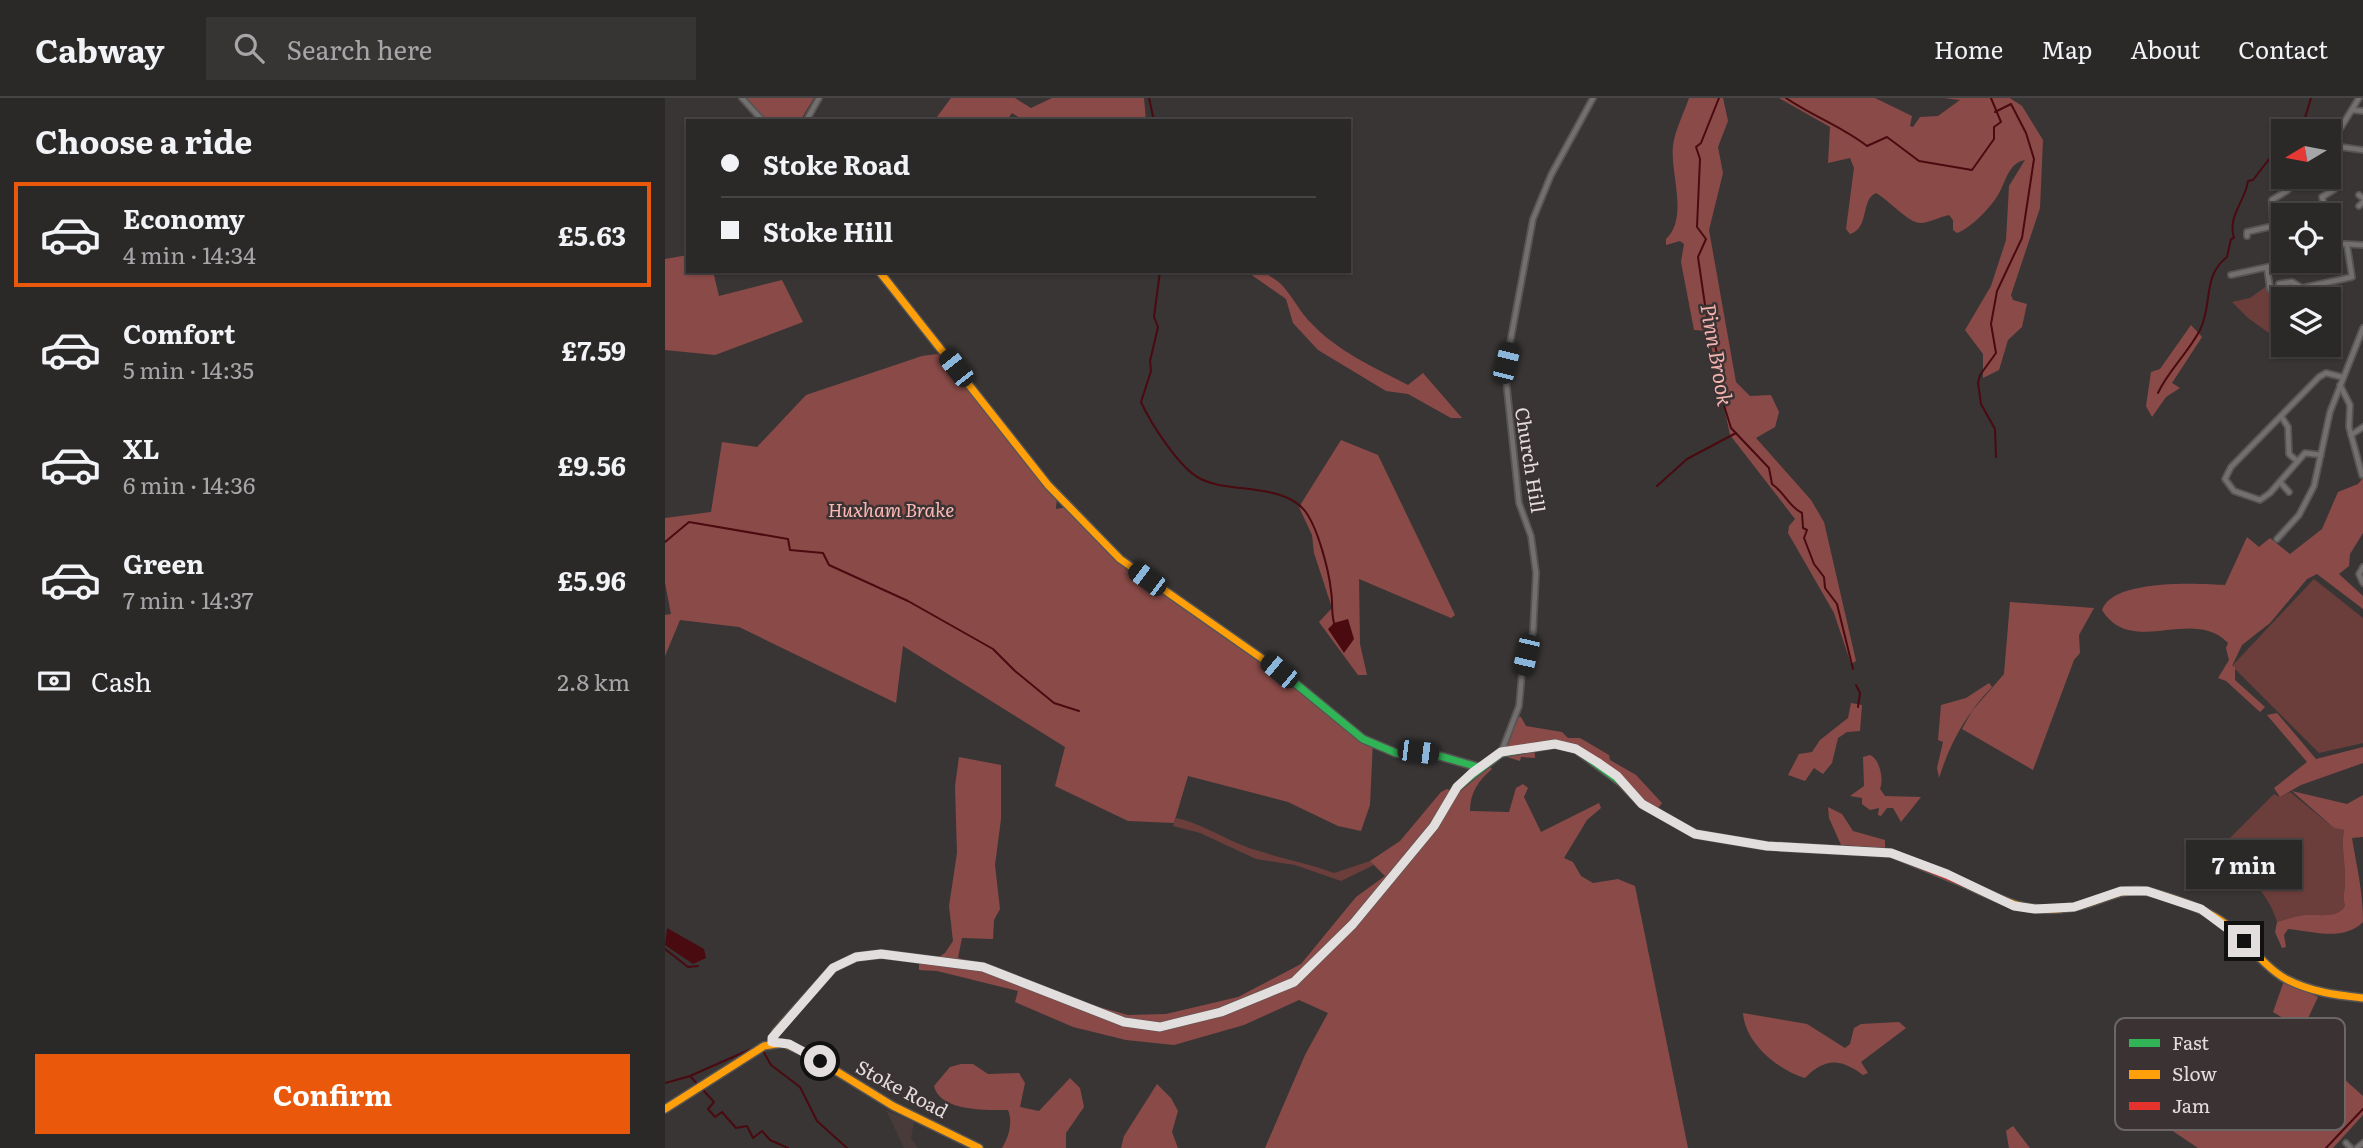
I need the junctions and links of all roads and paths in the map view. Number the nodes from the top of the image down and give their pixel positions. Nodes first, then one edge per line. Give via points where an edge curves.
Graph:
1 (741, 98) edge
2 (818, 98) edge
3 (1593, 98) edge
4 (2359, 98) edge
5 (2352, 110) junction
6 (2363, 111) edge
7 (761, 119) edge
8 (807, 119) edge
9 (2363, 150) edge
10 (2335, 189) dead end
11 (2288, 190) dead end
12 (2316, 194) dead end
13 (2265, 195) dead end
14 (2322, 197) junction
15 (2272, 200) junction
16 (2272, 203) edge
17 (2324, 203) edge
18 (2245, 224) dead end
19 (2271, 227) edge
20 (2341, 244) edge
21 (2347, 245) junction
22 (2363, 246) edge
23 (2271, 266) edge
24 (2266, 268) junction
25 (2249, 272) junction
26 (881, 273) edge
27 (2231, 275) dead end
28 (2251, 278) dead end
29 (2279, 284) dead end
30 (2298, 287) edge
31 (2307, 287) edge
32 (2270, 289) dead end
33 (2363, 328) edge
34 (2342, 377) junction
35 (2340, 384) junction
36 (2335, 399) junction
37 (2347, 400) junction
38 (2281, 416) junction
39 (2363, 428) edge
40 (2351, 435) junction
41 (2321, 455) junction
42 (2297, 461) junction
43 (2362, 467) edge
44 (2362, 475) edge
45 (2280, 482) junction
46 (2289, 492) dead end
47 (2277, 539) dead end
48 (2363, 567) edge
49 (2363, 583) edge
50 (1501, 752) junction
51 (1470, 769) junction
52 (2363, 998) edge
53 (772, 1042) junction
54 (665, 1109) edge
55 (2346, 1143) dead end
56 (2363, 1143) edge
57 (979, 1148) edge
58 (2351, 1148) edge
59 (2357, 1148) edge

1 - 7 street
2 - 8 street
3 - 50 street, Church Hill via 1533,219 1505,370 1519,503 1531,536 1536,573 1533,632 1519,706
4 - 5 street
5 - 6 street
5 - 9 street via 2332,142
10 - 14 street
11 - 15 street
12 - 14 street
13 - 15 street
14 - 17 street
15 - 16 street
18 - 19 street via 2247,234
20 - 21 street
21 - 22 street
21 - 31 street via 2353,280
23 - 24 street
24 - 25 street
24 - 32 street
25 - 27 street
25 - 28 street
26 - 51 street via 1048,485 1119,559 1265,659 1363,739 1396,753 1433,754
29 - 30 street via 2291,282
33 - 34 street
34 - 35 street
34 - 38 street via 2323,374
35 - 36 street
35 - 37 street
36 - 37 street
36 - 41 street
37 - 40 street
38 - 42 street via 2288,427 2289,454
38 - 45 street via 2225,477 2234,491 2257,500
39 - 40 street
40 - 43 street
41 - 42 street via 2307,453
41 - 47 street via 2309,498
42 - 45 street
43 - 44 street
45 - 46 street
48 - 49 street via 2359,576
50 - 51 street
50 - 52 street via 1566,746 1617,776 1642,804 1695,834 1767,846 1891,853 2024,908 2065,909 2121,891 2157,894 2201,909 2228,926 2284,978 2321,993
51 - 53 street via 1434,826 1353,924 1294,982 1221,1012 1160,1027 1124,1022 983,967 881,954 856,957 833,968
53 - 54 street
53 - 57 street, Stoke Road via 796,1047 893,1106
55 - 58 street
56 - 59 street

